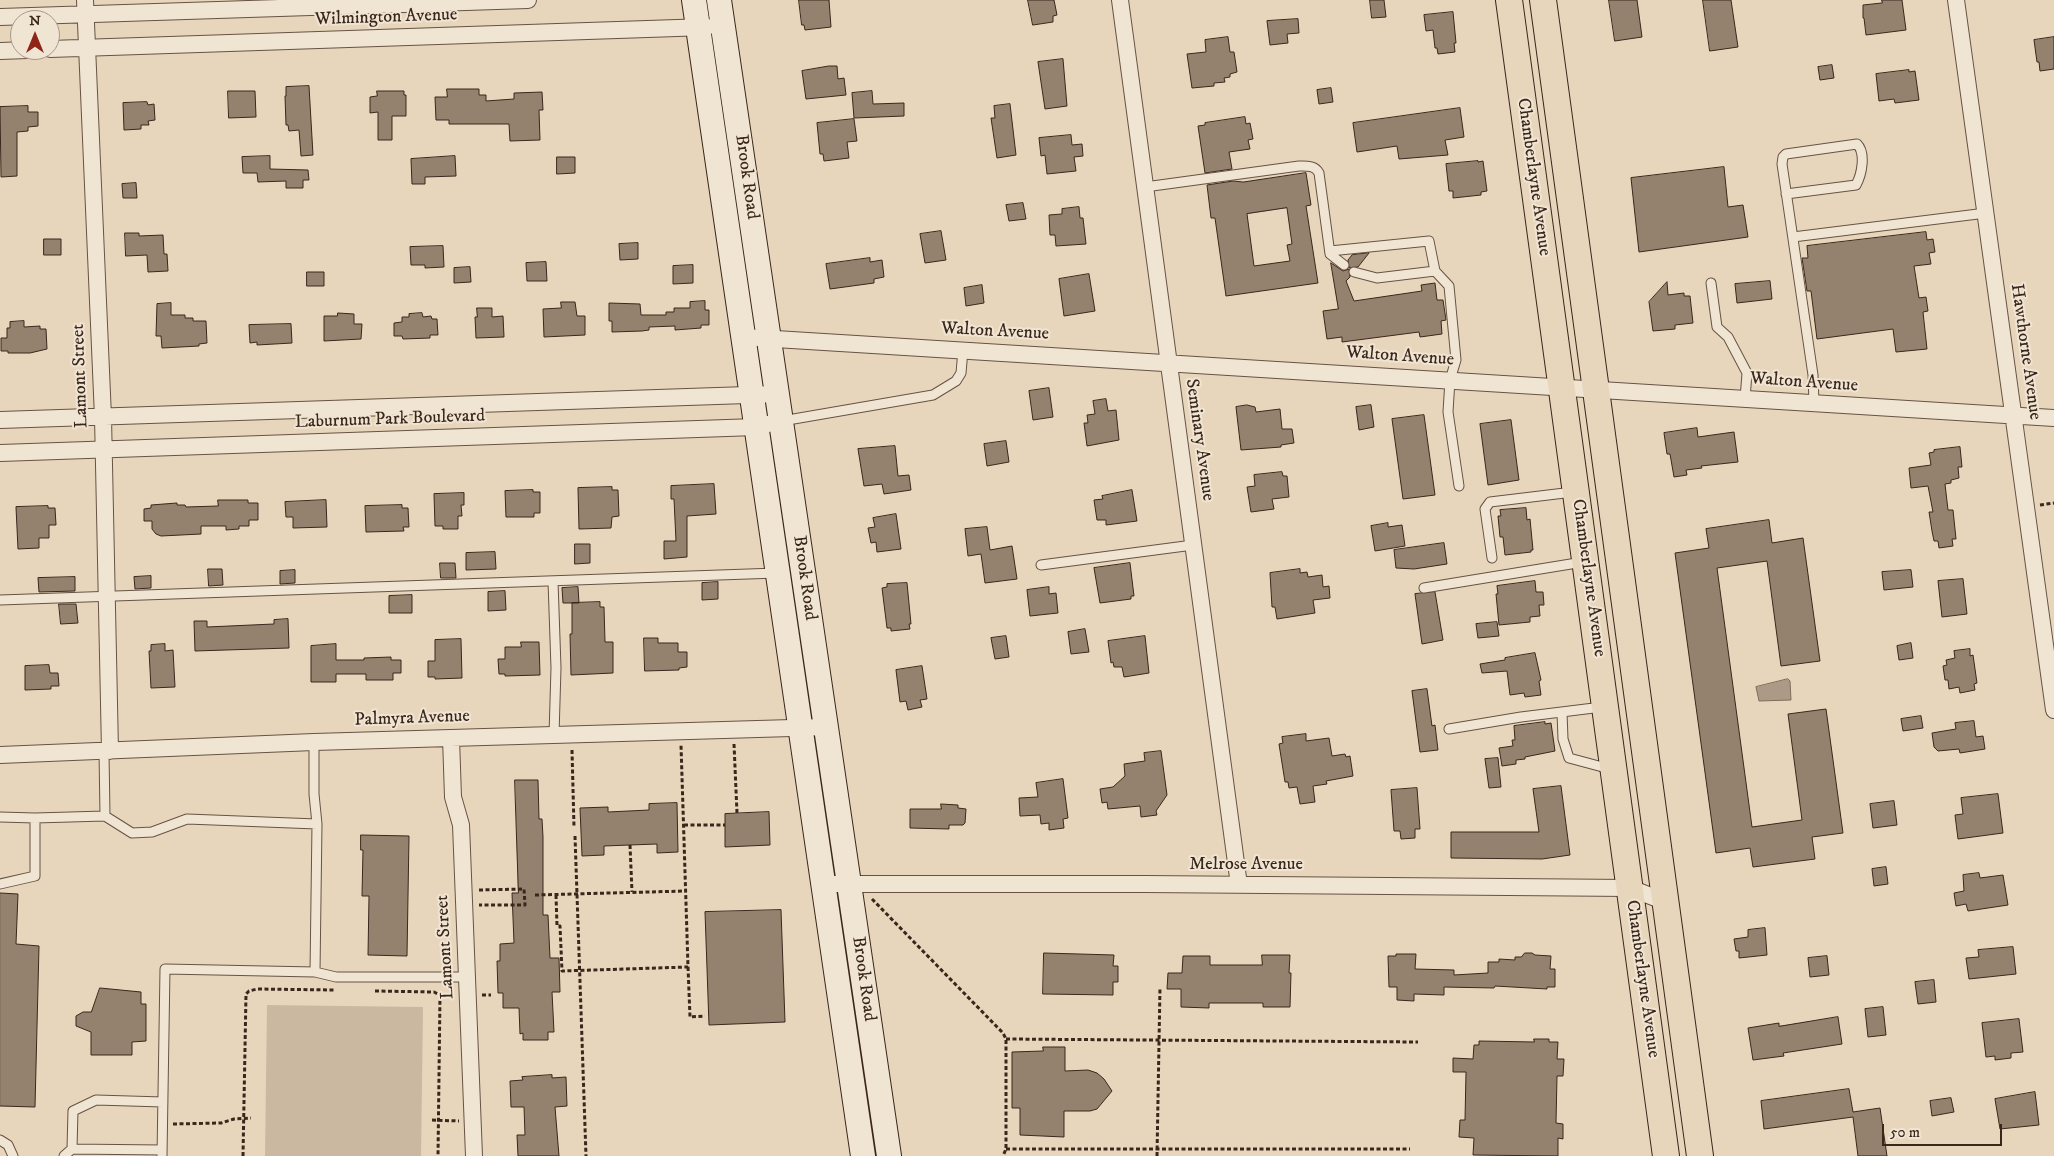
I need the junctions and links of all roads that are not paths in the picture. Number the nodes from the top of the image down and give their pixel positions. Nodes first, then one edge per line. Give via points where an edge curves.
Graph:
1 (528, 0) edge
2 (694, 0) edge
3 (719, 0) edge
4 (1120, 0) edge
5 (1509, 0) edge
6 (1543, 0) edge
7 (1956, 0) edge
8 (441, 2) edge
9 (85, 7) edge
10 (0, 17) edge
11 (724, 26) junction
12 (698, 28) junction
13 (87, 48) junction
14 (60, 49) edge
15 (1145, 187) junction
16 (1786, 194) junction
17 (1986, 213) junction
18 (1792, 237) junction
19 (1330, 251) junction
20 (1344, 265) dead end
21 (1435, 271) junction
22 (1354, 272) dead end
23 (1711, 283) dead end
24 (743, 337) junction
25 (769, 338) junction
26 (962, 350) junction
27 (1168, 363) junction
28 (1450, 380) junction
29 (1562, 387) junction
30 (1596, 389) junction
31 (777, 394) junction
32 (751, 395) junction
33 (1745, 399) junction
34 (1814, 403) junction
35 (2014, 415) junction
36 (103, 417) junction
37 (2054, 418) edge
38 (0, 420) edge
39 (780, 421) junction
40 (756, 427) junction
41 (104, 450) junction
42 (0, 453) edge
43 (1459, 486) dead end
44 (1576, 492) junction
45 (1193, 545) junction
46 (1492, 558) dead end
47 (1585, 562) junction
48 (1041, 565) dead end
49 (778, 574) junction
50 (553, 581) junction
51 (1424, 588) dead end
52 (107, 596) junction
53 (0, 600) edge
54 (1605, 707) junction
55 (2054, 710) edge
56 (1562, 712) junction
57 (826, 727) junction
58 (801, 728) junction
59 (1449, 729) dead end
60 (554, 736) junction
61 (451, 738) junction
62 (314, 742) junction
63 (107, 751) junction
64 (0, 755) edge
65 (1614, 770) junction
66 (105, 816) junction
67 (0, 817) edge
68 (36, 818) junction
69 (317, 824) junction
70 (0, 884) edge
71 (823, 884) junction
72 (1239, 885) junction
73 (1630, 888) junction
74 (859, 889) junction
75 (1666, 902) junction
76 (315, 972) junction
77 (467, 977) junction
78 (162, 1102) junction
79 (0, 1140) edge
80 (72, 1149) junction
81 (162, 1153) edge
82 (13, 1156) edge
83 (64, 1156) edge
84 (474, 1156) edge
85 (863, 1156) edge
86 (889, 1156) edge
87 (1666, 1156) edge
88 (1700, 1156) edge

1 - 8 street, Wilmington Avenue
2 - 12 main road, Brook Road
3 - 11 main road, Brook Road
4 - 15 street, Seminary Avenue
5 - 29 main road, Chamberlayne Avenue
6 - 30 main road, Chamberlayne Avenue
7 - 17 street, Hawthorne Avenue
8 - 9 street, Wilmington Avenue
9 - 10 street, Wilmington Avenue
9 - 13 street, Lamont Street
11 - 12 street, Wilmington Avenue
11 - 25 main road, Brook Road
12 - 13 street, Wilmington Avenue
12 - 24 main road, Brook Road
13 - 14 street, Wilmington Avenue
13 - 36 street, Lamont Street
15 - 19 lane via 1310,166 1319,173
15 - 27 street, Seminary Avenue
16 - 16 lane via 1856,184 1861,148 1857,144 1786,154 1782,164
16 - 18 lane
17 - 18 lane
17 - 35 street, Hawthorne Avenue
18 - 34 lane
19 - 20 lane
19 - 21 lane via 1429,241
21 - 22 lane via 1377,278
21 - 28 lane via 1449,286 1456,360
23 - 33 lane via 1717,327 1728,337 1747,373
24 - 25 street, Walton Avenue
24 - 32 main road, Brook Road
25 - 26 street, Walton Avenue
25 - 31 main road, Brook Road
26 - 27 street, Walton Avenue
26 - 39 lane via 961,373 956,381 934,395
27 - 28 street, Walton Avenue
27 - 45 street, Seminary Avenue
28 - 29 street, Walton Avenue
28 - 43 lane via 1448,412
29 - 30 street, Walton Avenue
29 - 44 main road, Chamberlayne Avenue
30 - 33 street, Walton Avenue
30 - 75 main road, Chamberlayne Avenue
31 - 32 street, Laburnum Park Boulevard
31 - 39 main road, Brook Road
32 - 36 street, Laburnum Park Boulevard
32 - 40 main road, Brook Road
33 - 34 street, Walton Avenue
34 - 35 street, Walton Avenue
35 - 37 street, Walton Avenue
35 - 55 street, Hawthorne Avenue
36 - 38 street, Laburnum Park Boulevard
36 - 41 street, Lamont Street
39 - 40 street, Laburnum Park Boulevard
39 - 57 main road, Brook Road
40 - 41 street, Laburnum Park Boulevard
40 - 49 main road, Brook Road
41 - 42 street, Laburnum Park Boulevard
41 - 52 street, Lamont Street
44 - 46 lane via 1490,502 1485,509
44 - 47 main road, Chamberlayne Avenue
45 - 48 lane
45 - 72 street, Seminary Avenue
47 - 51 lane
47 - 54 main road, Chamberlayne Avenue
49 - 50 lane
49 - 58 main road, Brook Road
50 - 52 lane
50 - 60 lane
52 - 53 lane
52 - 63 street, Lamont Street
54 - 56 lane
54 - 65 main road, Chamberlayne Avenue
56 - 59 lane
56 - 65 lane via 1563,739 1570,758
57 - 58 street, Palmyra Avenue
57 - 74 main road, Brook Road
58 - 60 street, Palmyra Avenue
58 - 71 main road, Brook Road
60 - 61 street, Palmyra Avenue
61 - 62 street, Palmyra Avenue
61 - 77 street, Lamont Street via 453,792 460,820
62 - 63 street, Palmyra Avenue
62 - 69 lane
63 - 64 street, Palmyra Avenue
63 - 66 lane
65 - 73 main road, Chamberlayne Avenue
66 - 68 lane
66 - 69 lane via 132,833 152,832 187,819
67 - 68 lane
68 - 70 lane via 35,876
69 - 76 lane
71 - 74 street, Melrose Avenue
71 - 85 main road, Brook Road
72 - 73 street, Melrose Avenue
72 - 74 street, Melrose Avenue
73 - 75 street, Melrose Avenue
73 - 87 main road, Chamberlayne Avenue
74 - 86 main road, Brook Road
75 - 88 main road, Chamberlayne Avenue
76 - 77 lane via 336,977
76 - 78 lane via 165,969
77 - 84 street, Lamont Street
78 - 80 lane via 96,1100 73,1111
78 - 81 lane
79 - 82 lane via 8,1145
80 - 81 lane
80 - 83 lane

